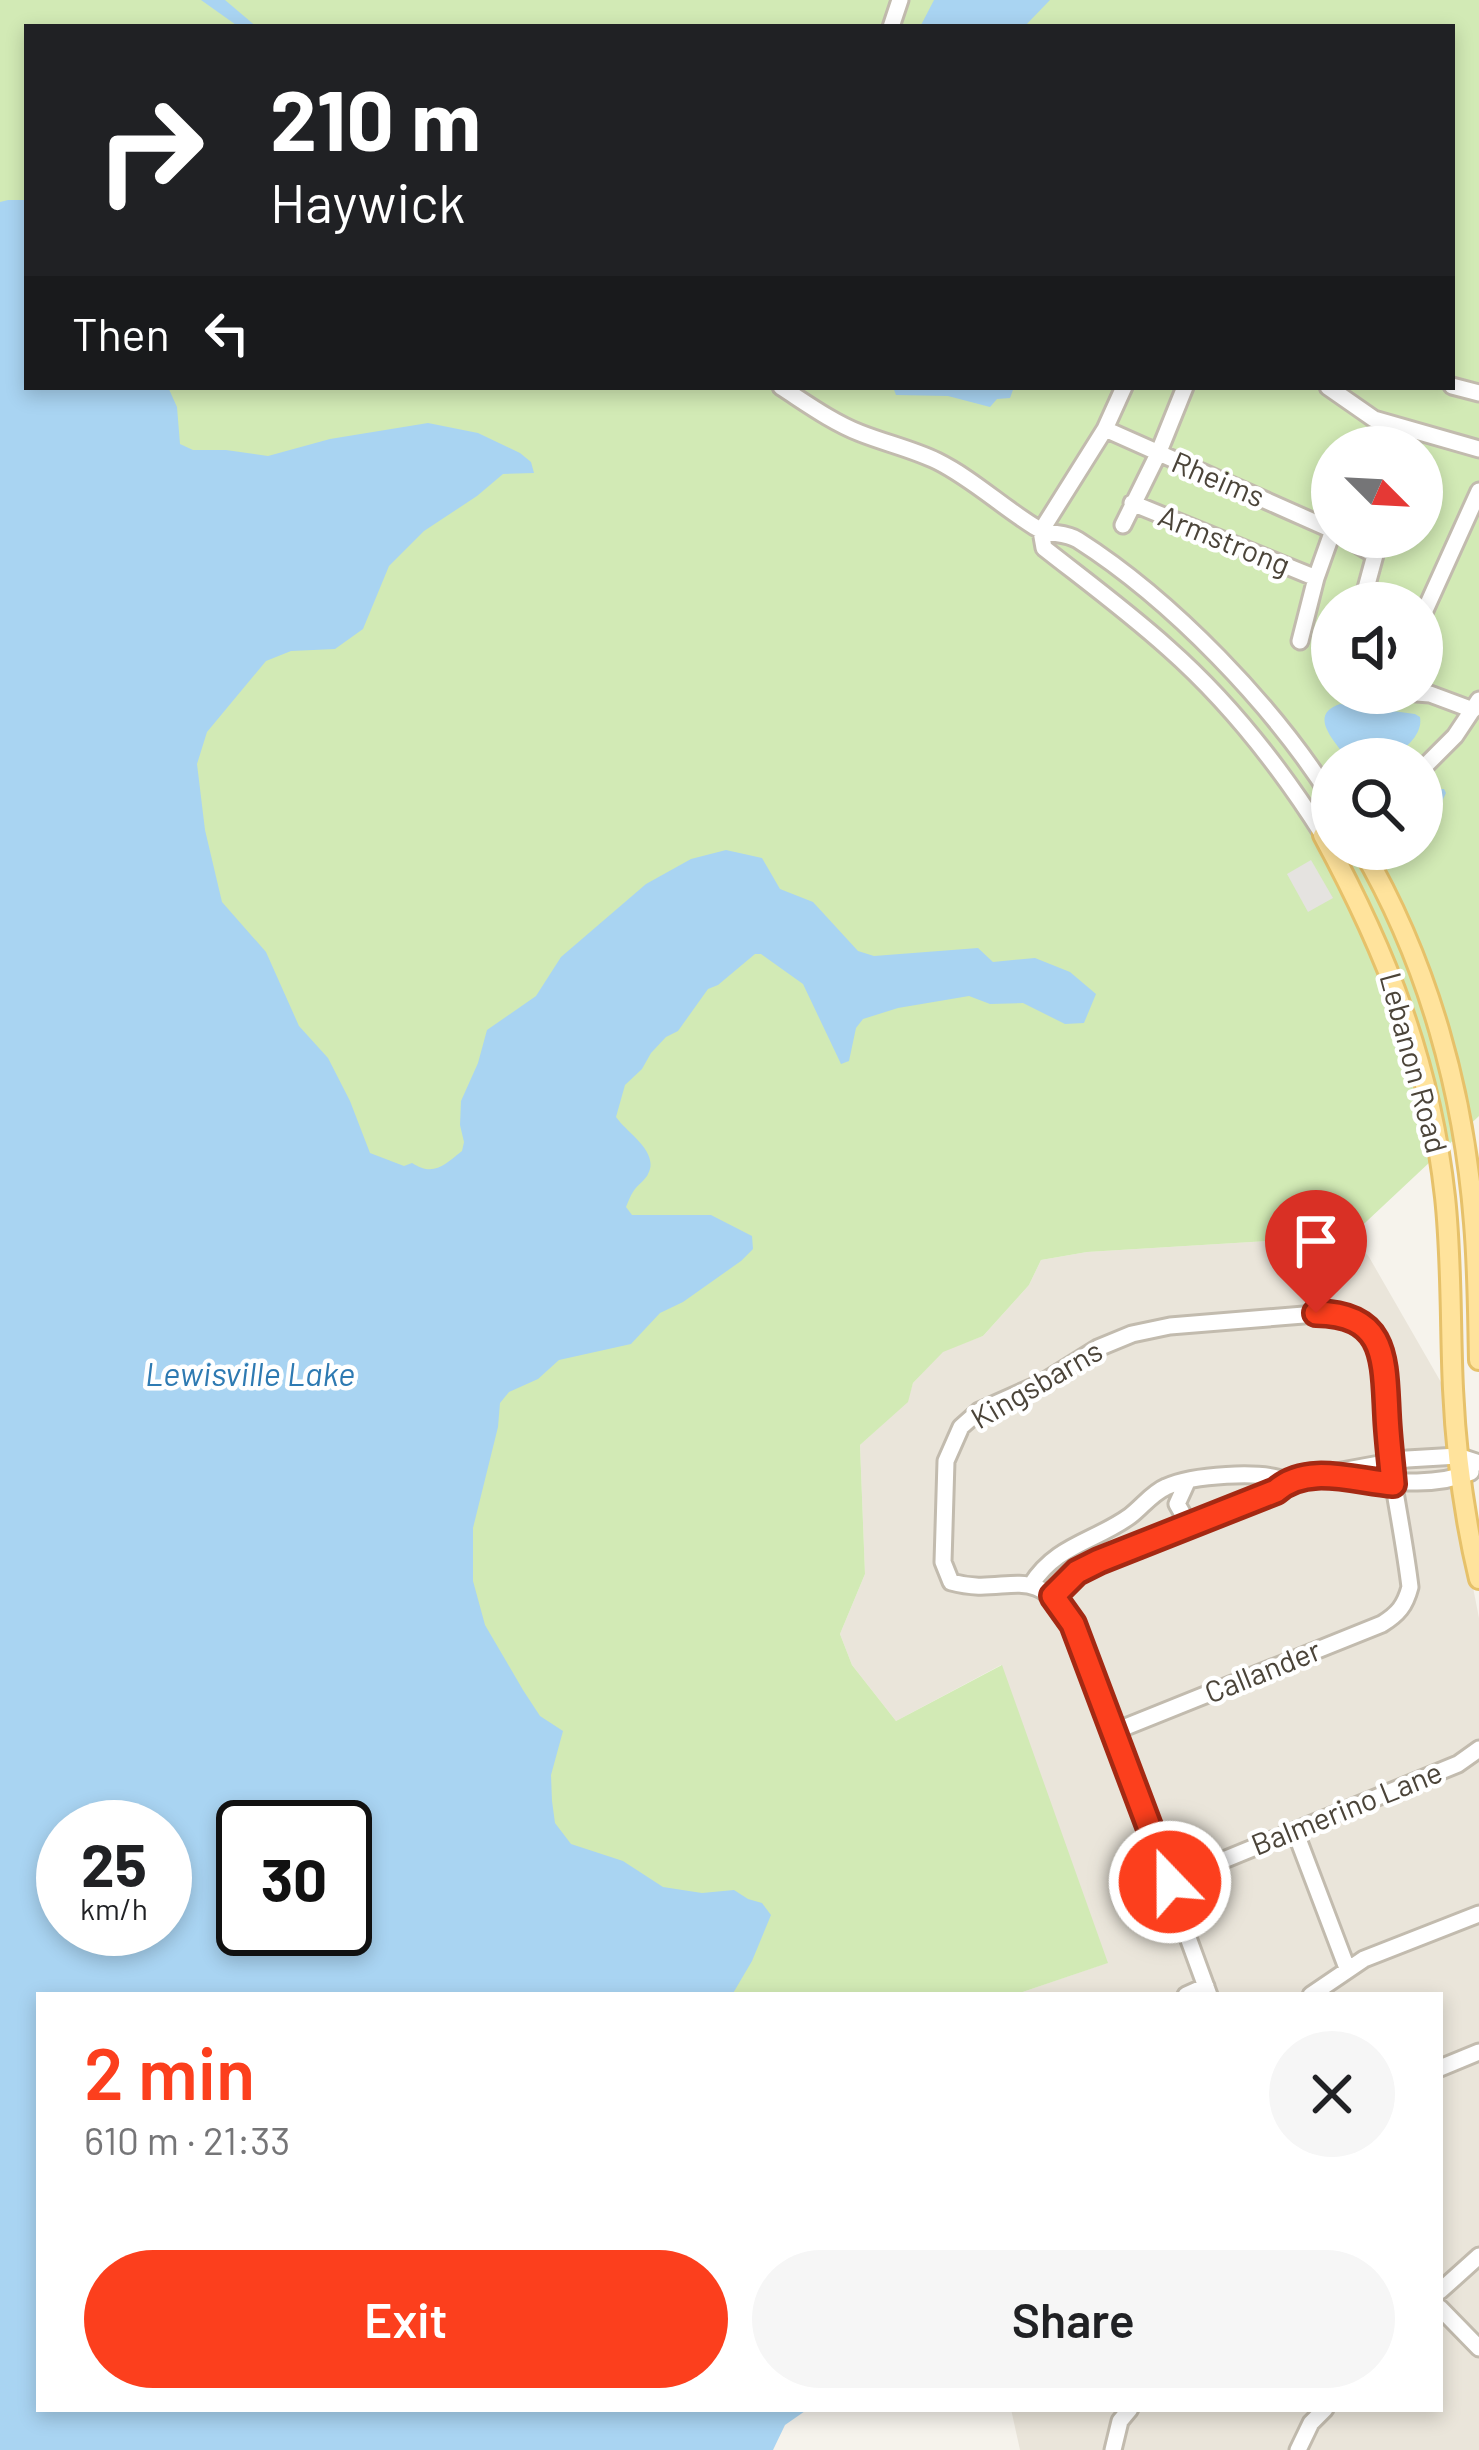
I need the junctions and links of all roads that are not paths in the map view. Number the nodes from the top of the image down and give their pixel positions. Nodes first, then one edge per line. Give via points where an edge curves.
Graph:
1 (786, 390) edge
2 (1123, 390) edge
3 (1184, 390) edge
4 (1332, 390) edge
5 (1105, 429) junction
6 (1479, 449) edge
7 (1158, 454) junction
8 (1479, 491) edge
9 (1132, 503) junction
10 (1311, 523) edge
11 (1124, 525) dead end
12 (1041, 531) junction
13 (1323, 558) edge
14 (1316, 578) junction
15 (1438, 582) edge
16 (1190, 631) junction
17 (1300, 641) dead end
18 (1171, 650) junction
19 (1443, 697) edge
20 (1476, 705) edge
21 (1443, 748) edge
22 (1311, 771) edge
23 (1311, 813) edge
24 (1345, 870) edge
25 (1373, 870) edge
26 (1479, 1360) edge
27 (1458, 1456) junction
28 (1417, 1459) junction
29 (1391, 1461) junction
30 (1479, 1466) edge
31 (1319, 1476) junction
32 (1460, 1477) junction
33 (1419, 1480) junction
34 (1287, 1481) junction
35 (1187, 1482) junction
36 (1393, 1484) junction
37 (1195, 1523) junction
38 (1094, 1538) junction
39 (1105, 1558) junction
40 (1479, 1580) edge
41 (1031, 1585) junction
42 (1053, 1596) junction
43 (1113, 1732) junction
44 (1479, 1749) edge
45 (1458, 1764) junction
46 (1479, 1766) edge
47 (1295, 1831) junction
48 (1170, 1882) junction
49 (1479, 1914) edge
50 (1347, 1968) junction
51 (1208, 1990) edge
52 (1315, 1992) edge
53 (1479, 2052) edge
54 (1443, 2067) edge
55 (1479, 2256) edge
56 (1443, 2288) edge
57 (1443, 2311) edge
58 (1479, 2348) edge
59 (1128, 2412) edge
60 (1307, 2416) edge
61 (1113, 2450) edge
62 (1298, 2450) edge

1 - 12 street, Lebanon Road via 849,428 960,473
2 - 5 street
3 - 7 street
4 - 6 street via 1374,419
5 - 7 street, Rheims
5 - 12 street
7 - 9 street
7 - 10 street, Rheims
8 - 15 street
9 - 11 street
9 - 14 street, Armstrong
12 - 16 street, Lebanon Road via 1081,542
12 - 18 street, Lebanon Road via 1044,548
13 - 14 street
14 - 17 street
16 - 18 street
16 - 22 street, Lebanon Road
18 - 23 street, Lebanon Road
19 - 20 street
20 - 21 street
24 - 27 main road, Lebanon Road via 1390,971 1429,1098 1445,1201
25 - 26 main road, Lebanon Road via 1438,1024 1465,1138
27 - 28 street
27 - 30 street
27 - 32 main road, Lebanon Road
28 - 29 street
28 - 33 street
29 - 31 street
29 - 36 street
29 - 41 street, Kingsbarns via 1384,1364 1369,1329 1316,1313 1132,1334 980,1412 961,1427 946,1461 943,1562 950,1582
30 - 32 street
31 - 34 street
31 - 36 street
32 - 33 street
32 - 40 main road, Lebanon Road
33 - 36 street
34 - 35 street
34 - 37 street
35 - 37 street via 1177,1504
35 - 38 street via 1166,1487
36 - 43 street, Callander via 1410,1587 1396,1616
37 - 39 street
38 - 39 street
38 - 41 street via 1046,1563
39 - 42 street
41 - 42 street, Kingsbarns
42 - 43 street via 1073,1624
43 - 48 street
44 - 45 street, Balmerino Lane
45 - 46 street, Balmerino Lane
45 - 47 street, Balmerino Lane
47 - 48 street, Balmerino Lane
47 - 50 street
48 - 51 street
49 - 50 street
50 - 52 street
53 - 54 street
55 - 56 street
57 - 58 street
59 - 61 street
60 - 62 street

